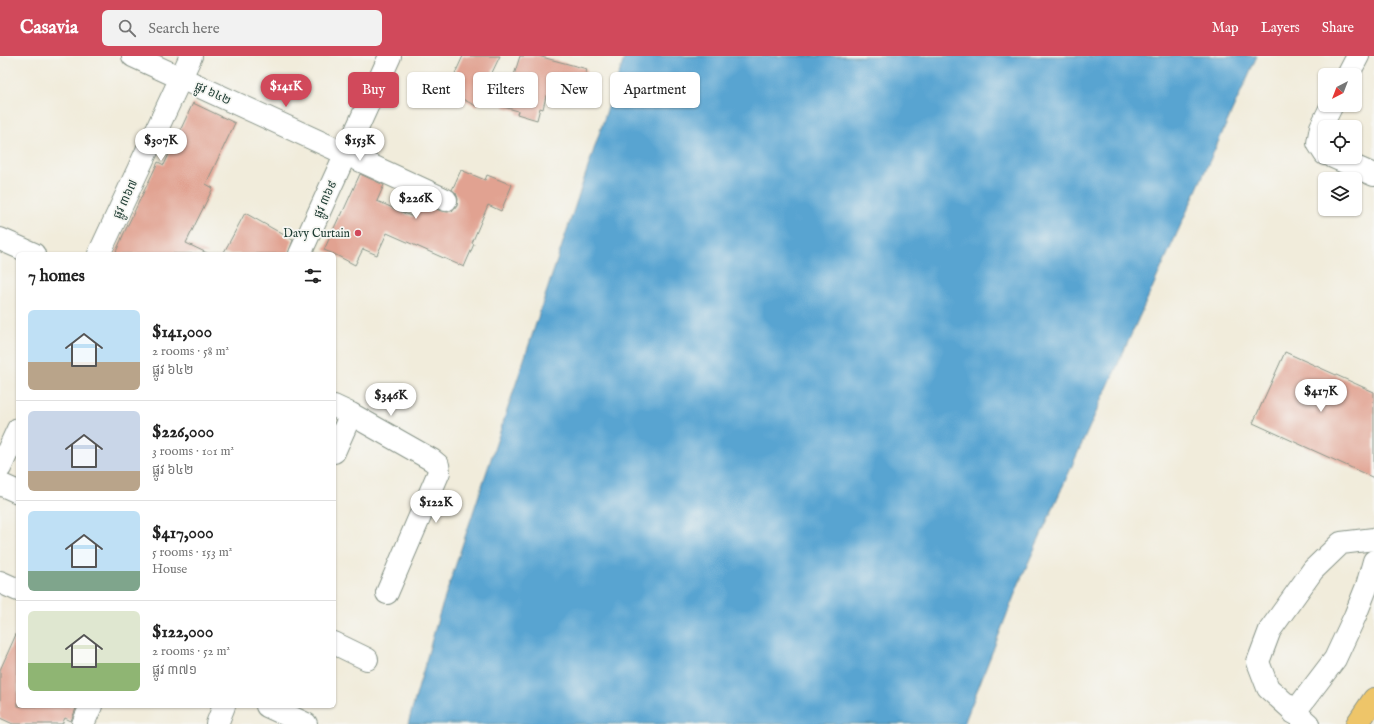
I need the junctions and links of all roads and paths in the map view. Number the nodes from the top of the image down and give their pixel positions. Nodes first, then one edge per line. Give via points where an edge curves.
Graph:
1 (133, 56) edge
2 (191, 56) edge
3 (390, 56) edge
4 (1358, 56) edge
5 (1352, 68) edge
6 (181, 78) junction
7 (345, 154) junction
8 (1349, 164) edge
9 (1374, 175) edge
10 (446, 200) dead end
11 (0, 239) edge
12 (29, 252) edge
13 (100, 252) edge
14 (301, 252) edge
15 (343, 410) edge
16 (16, 433) edge
17 (336, 443) edge
18 (0, 468) edge
19 (0, 484) edge
20 (16, 491) edge
21 (1374, 540) edge
22 (1374, 561) edge
23 (0, 582) edge
24 (16, 589) edge
25 (387, 593) dead end
26 (336, 644) edge
27 (367, 659) dead end
28 (1374, 699) edge
29 (90, 708) edge
30 (223, 708) edge
31 (271, 708) edge
32 (1301, 719) edge
33 (83, 724) edge
34 (217, 724) edge
35 (306, 724) edge
36 (1357, 724) edge

1 - 6 street, ផ្លូវ ៦៤២
2 - 6 street, ផ្លូវ ៣៦៧
3 - 7 street, ផ្លូវ ៣៦៩
4 - 5 street
6 - 7 street, ផ្លូវ ៦៤២
6 - 13 street, ផ្លូវ ៣៦៧
7 - 10 street, ផ្លូវ ៦៤២
7 - 14 street, ផ្លូវ ៣៦៩
8 - 9 street
11 - 12 street
15 - 17 street
15 - 25 street via 432,460 438,465 440,472
16 - 18 street
19 - 20 street
21 - 32 street via 1341,543 1313,570 1270,630 1258,662 1268,688
22 - 32 street via 1355,616 1335,659
23 - 24 street
26 - 27 street
28 - 36 main road
29 - 33 street
30 - 34 street
31 - 35 street

